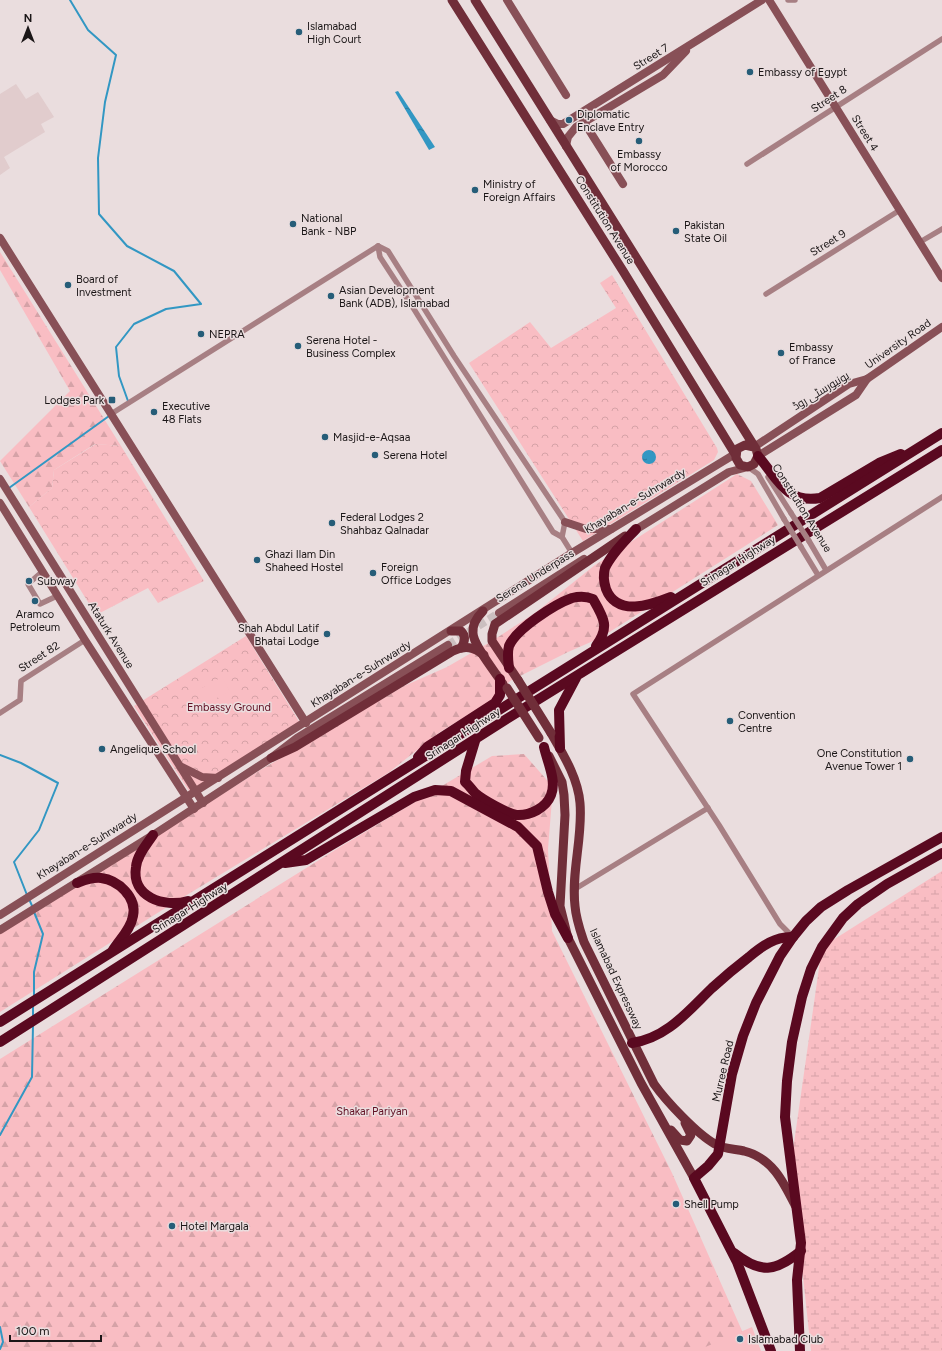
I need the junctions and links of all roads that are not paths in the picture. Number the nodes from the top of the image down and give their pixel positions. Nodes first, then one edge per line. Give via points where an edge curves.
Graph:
1 (452, 0) edge
2 (475, 0) edge
3 (507, 0) edge
4 (762, 0) edge
5 (769, 0) edge
6 (788, 0) edge
7 (795, 0) edge
8 (942, 39) edge
9 (693, 44) junction
10 (566, 95) dead end
11 (836, 106) junction
12 (549, 119) junction
13 (584, 122) junction
14 (566, 146) junction
15 (747, 164) dead end
16 (623, 184) dead end
17 (900, 210) junction
18 (942, 229) edge
19 (0, 238) edge
20 (920, 242) junction
21 (378, 246) junction
22 (942, 278) edge
23 (766, 294) dead end
24 (942, 327) edge
25 (454, 356) junction
26 (446, 362) junction
27 (463, 367) junction
28 (454, 373) junction
29 (867, 379) junction
30 (111, 414) junction
31 (942, 433) edge
32 (916, 450) junction
33 (942, 450) edge
34 (735, 454) junction
35 (756, 454) junction
36 (748, 467) junction
37 (707, 471) junction
38 (0, 479) edge
39 (714, 481) junction
40 (942, 497) edge
41 (0, 503) edge
42 (565, 522) junction
43 (613, 529) junction
44 (636, 529) junction
45 (626, 535) joint
46 (562, 537) junction
47 (572, 553) junction
48 (826, 570) junction
49 (43, 571) junction
50 (818, 575) junction
51 (694, 589) junction
52 (57, 596) junction
53 (483, 610) junction
54 (451, 631) junction
55 (85, 640) junction
56 (448, 645) tunnel mouth
57 (461, 648) junction
58 (594, 650) junction
59 (484, 655) junction
60 (510, 668) junction
61 (578, 675) junction
62 (500, 679) junction
63 (0, 713) edge
64 (306, 723) junction
65 (475, 741) junction
66 (541, 742) junction
67 (560, 748) junction
68 (271, 758) junction
69 (180, 766) junction
70 (408, 767) junction
71 (219, 778) junction
72 (196, 792) junction
73 (187, 798) junction
74 (203, 803) junction
75 (708, 808) junction
76 (194, 809) junction
77 (154, 835) junction
78 (942, 838) edge
79 (932, 843) junction
80 (940, 854) edge
81 (282, 864) junction
82 (77, 883) junction
83 (575, 889) junction
84 (196, 898) junction
85 (3, 913) edge
86 (0, 918) edge
87 (3, 928) edge
88 (793, 937) junction
89 (568, 938) junction
90 (109, 955) junction
91 (4, 1020) edge
92 (2, 1040) edge
93 (632, 1043) junction
94 (670, 1103) junction
95 (656, 1111) junction
96 (720, 1146) junction
97 (694, 1178) junction
98 (797, 1209) junction
99 (732, 1251) junction
100 (800, 1251) junction
101 (771, 1351) edge
102 (800, 1351) edge

1 - 34 main road, Constitution Avenue
2 - 12 main road, Constitution Avenue
3 - 10 street
4 - 9 street, Street 7
5 - 11 street, Street 4
6 - 7 street
8 - 11 street, Street 8
9 - 12 street, Street 7 via 563,124
9 - 13 street via 663,76
11 - 15 street, Street 8
11 - 17 street, Street 4
12 - 14 main road, Constitution Avenue
13 - 14 street via 568,136
13 - 16 street
14 - 35 main road, Constitution Avenue via 697,353
17 - 20 street, Street 4
17 - 23 street, Street 9
18 - 20 street
19 - 30 street
20 - 22 street, Street 4
21 - 25 street via 388,251
21 - 26 street via 380,257
21 - 30 street
24 - 29 street, University Road
25 - 26 street
25 - 27 street
26 - 28 street
27 - 28 street
27 - 42 street
28 - 46 street via 553,532
29 - 35 street, یونیورسٹی روڈ via 849,384
29 - 35 street, یونیورسٹی روڈ via 856,395
30 - 64 street
31 - 32 highway, Srinagar Highway
32 - 35 highway via 879,463 833,491 811,500 789,493
32 - 51 highway, Srinagar Highway
33 - 61 highway, Srinagar Highway
34 - 35 main road via 737,449 745,445
34 - 36 main road via 740,465
34 - 37 street, Khayaban-e-Suhrwardy
35 - 36 main road via 754,464
35 - 48 street, Constitution Avenue, bridge
36 - 39 street via 730,472
36 - 50 street, Constitution Avenue, bridge via 758,474
37 - 39 street
37 - 43 street, Khayaban-e-Suhrwardy
38 - 69 street, Ataturk Avenue
39 - 44 street
40 - 48 street
41 - 49 street
42 - 43 street via 586,529
42 - 46 street
43 - 47 street, Khayaban-e-Suhrwardy
44 - 45 street
44 - 51 highway via 611,557 604,570 608,596 630,607 641,607
45 - 60 main road, Islamabad Expressway via 502,614 492,634 492,641
46 - 47 street
47 - 53 street, Khayaban-e-Suhrwardy
48 - 50 street
49 - 52 street
49 - 52 street via 28,584 40,604
50 - 75 street via 633,694
51 - 58 highway, Srinagar Highway
52 - 55 street
53 - 54 street, Khayaban-e-Suhrwardy
53 - 59 main road via 475,622 473,633
54 - 57 main road via 463,633 465,640
54 - 64 street, Khayaban-e-Suhrwardy
55 - 63 street, Street 82 via 21,681 20,700
55 - 73 street
56 - 68 street via 297,738
57 - 59 main road via 472,647
57 - 68 main road via 415,672 295,746
58 - 60 highway via 605,628 603,617 593,599 586,596 576,597 545,613 518,632 510,645
58 - 70 highway, Srinagar Highway
59 - 62 main road
60 - 67 main road, Islamabad Expressway, bridge
61 - 65 highway, Srinagar Highway
61 - 67 highway via 559,710
62 - 66 main road, bridge
62 - 70 highway via 500,695 495,702 427,747
64 - 71 street, Khayaban-e-Suhrwardy
65 - 66 highway via 466,771 466,782 475,793 515,815 537,811 551,794 552,782
65 - 81 highway, Srinagar Highway
66 - 89 main road via 557,770 564,795 560,906
67 - 83 main road, Islamabad Expressway via 574,779 580,803
68 - 74 street
69 - 71 street via 198,776
69 - 72 street, Ataturk Avenue
70 - 84 highway, Srinagar Highway
71 - 72 street, Khayaban-e-Suhrwardy
72 - 73 street, Khayaban-e-Suhrwardy
72 - 74 street, Ataturk Avenue
73 - 76 street
73 - 85 street, Khayaban-e-Suhrwardy
74 - 76 street
75 - 83 street
75 - 88 street via 780,924
76 - 77 street
77 - 82 street
77 - 84 highway via 137,862 135,874 138,884 153,900 163,903
78 - 79 highway, Murree Road
79 - 80 highway
79 - 88 highway, Murree Road via 821,907
80 - 98 highway via 858,904 839,924 811,969 792,1042 787,1081 786,1117
81 - 89 highway via 306,860 414,797 435,790 451,791 518,827 537,846 555,914
81 - 92 highway, Srinagar Highway
82 - 87 street
82 - 90 highway via 92,878 109,880 123,889 130,899 134,911 130,926
83 - 93 main road, Islamabad Expressway via 576,919 584,942
84 - 90 highway, Srinagar Highway
86 - 87 street
88 - 93 highway via 776,939 760,949 668,1029 657,1036
88 - 96 highway, Murree Road via 780,956 756,1003 743,1036 732,1074
89 - 95 main road
90 - 91 highway, Srinagar Highway
93 - 94 main road, Islamabad Expressway via 654,1084
94 - 95 main road via 689,1129 689,1139 684,1141 677,1138
94 - 96 main road, Islamabad Expressway via 701,1134
95 - 97 main road
96 - 97 highway, Murree Road via 712,1162
96 - 98 main road, Islamabad Expressway via 753,1154 771,1165
97 - 99 highway
98 - 100 highway
99 - 100 highway via 749,1264 765,1268 783,1264
99 - 101 highway
100 - 102 highway via 797,1280

